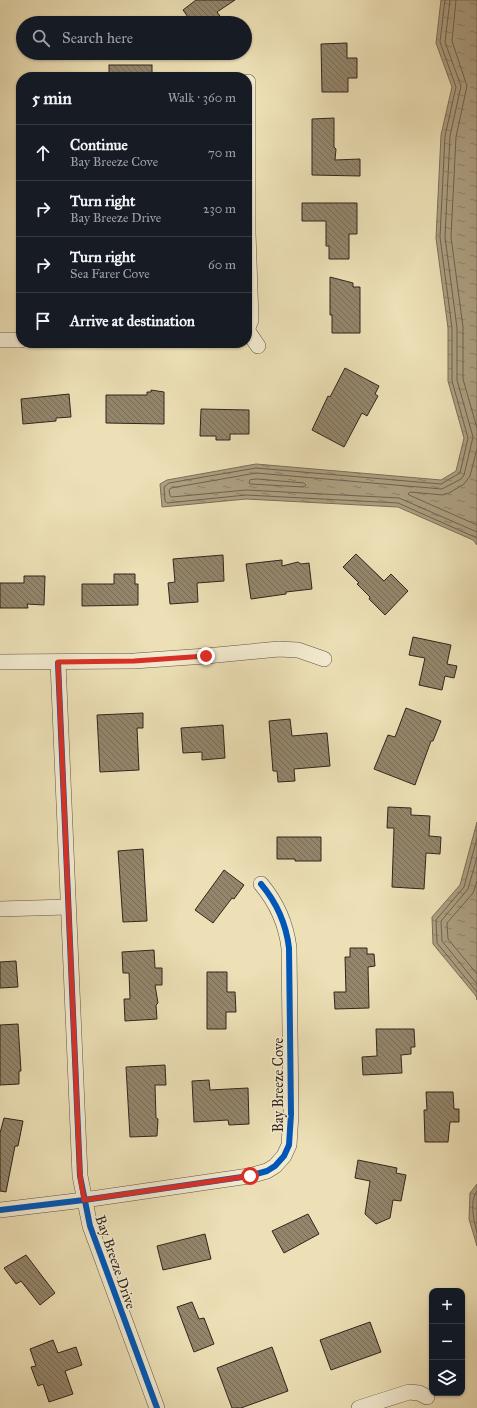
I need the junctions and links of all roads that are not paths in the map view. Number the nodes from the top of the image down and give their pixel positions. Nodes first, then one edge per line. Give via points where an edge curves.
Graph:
1 (252, 337) edge
2 (0, 340) edge
3 (16, 340) edge
4 (258, 346) dead end
5 (324, 659) dead end
6 (0, 662) edge
7 (58, 662) junction
8 (261, 884) dead end
9 (67, 906) junction
10 (0, 908) edge
11 (84, 1200) junction
12 (0, 1210) edge
13 (427, 1397) dead end
14 (157, 1408) edge
15 (359, 1408) edge

1 - 4 street
2 - 3 street
5 - 7 street via 298,650 279,649 142,661
6 - 7 street
7 - 9 street, Bay Breeze Drive
8 - 11 street, Bay Breeze Cove via 281,914 289,948 291,1114 289,1145 284,1156 267,1171 250,1176
9 - 10 street
9 - 11 street, Bay Breeze Drive via 80,1176
11 - 12 street, Bay Breeze Cove
11 - 14 street, Bay Breeze Drive via 90,1226
13 - 15 street via 409,1392

